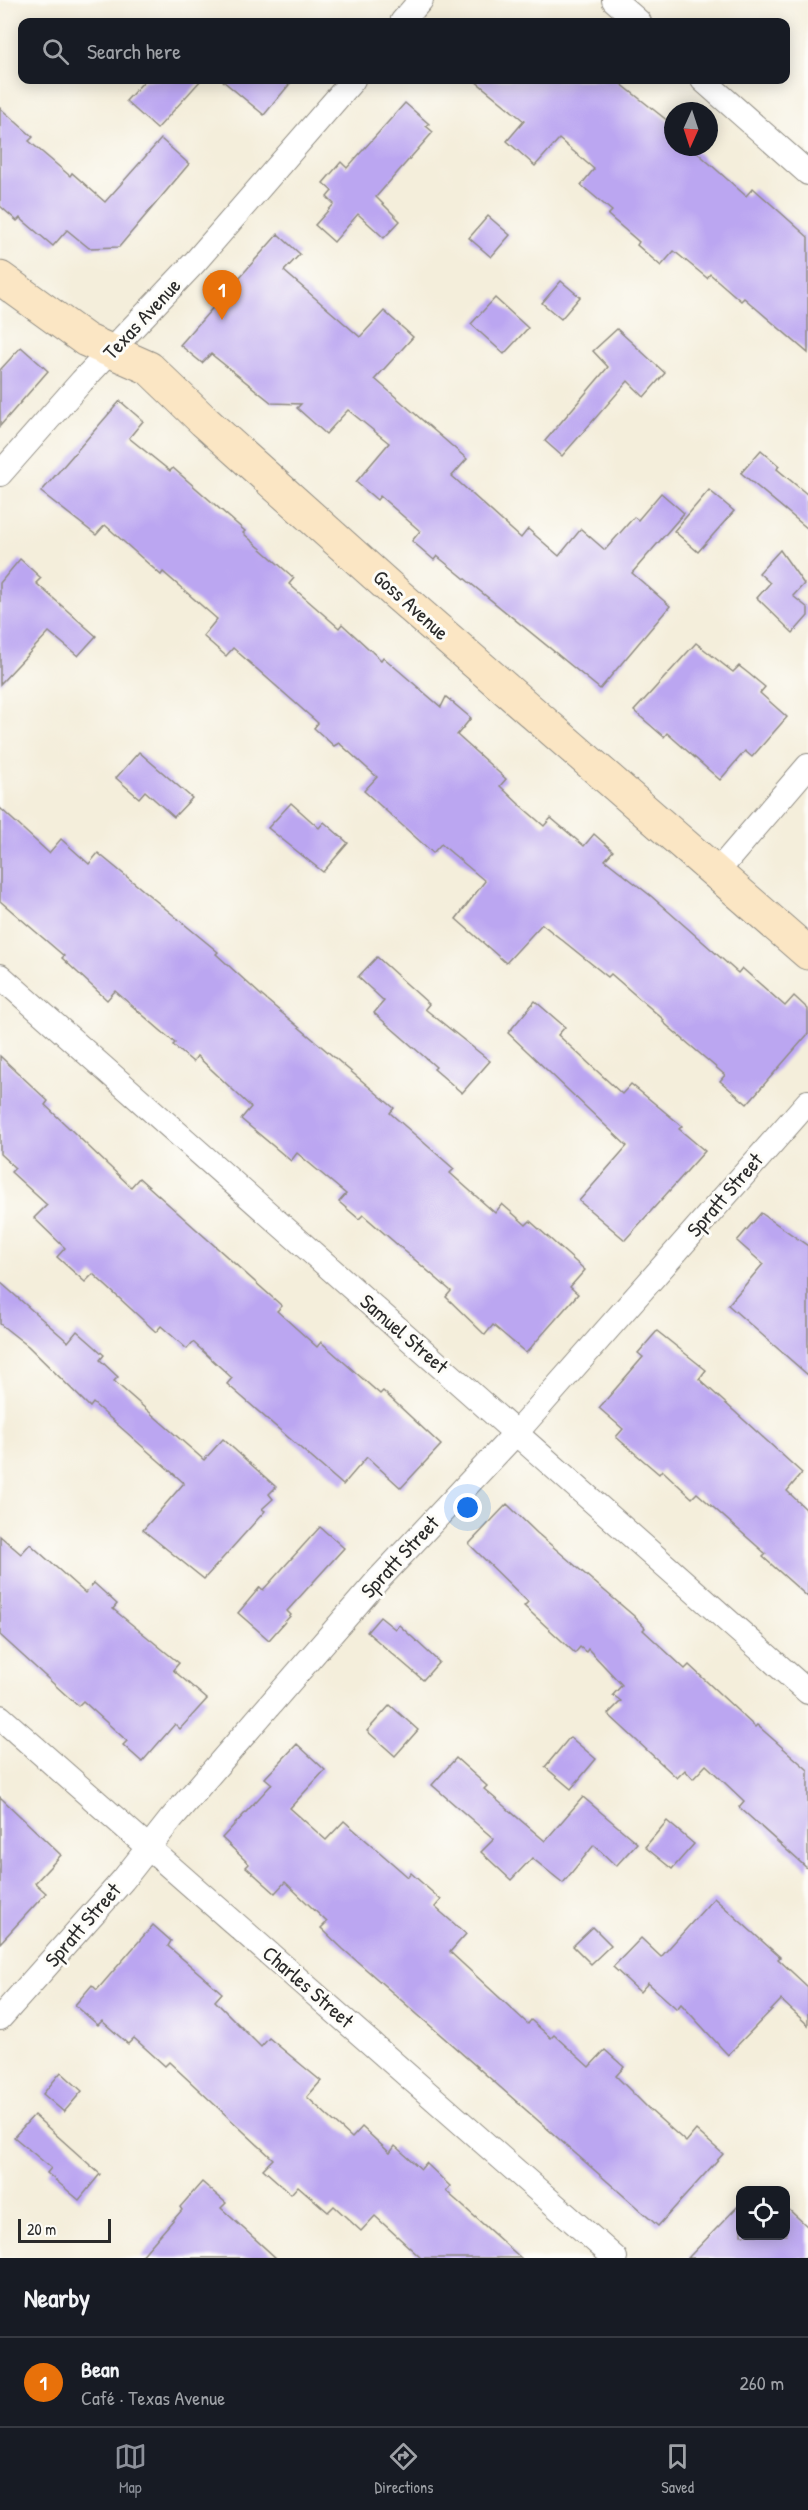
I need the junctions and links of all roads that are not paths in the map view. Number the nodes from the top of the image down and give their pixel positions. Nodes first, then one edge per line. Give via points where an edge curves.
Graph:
1 (421, 0) edge
2 (614, 0) edge
3 (405, 18) edge
4 (634, 18) edge
5 (349, 84) edge
6 (708, 84) edge
7 (808, 173) edge
8 (0, 278) edge
9 (111, 352) junction
10 (0, 474) edge
11 (808, 766) edge
12 (717, 872) junction
13 (808, 953) edge
14 (0, 976) edge
15 (808, 1101) edge
16 (516, 1432) junction
17 (808, 1692) edge
18 (0, 1717) edge
19 (150, 1847) junction
20 (0, 2018) edge
21 (615, 2258) edge

1 - 3 street
2 - 4 street
5 - 9 street, Texas Avenue via 195,262
6 - 7 street
8 - 9 main road, Goss Avenue via 67,328
9 - 10 street, Texas Avenue
9 - 12 main road, Goss Avenue via 149,368 398,595
11 - 12 street
12 - 13 main road, Goss Avenue
14 - 16 street, Samuel Street
15 - 16 street, Spratt Street
16 - 17 street, Samuel Street
16 - 19 street, Spratt Street via 378,1580
18 - 19 street, Charles Street
19 - 20 street, Spratt Street
19 - 21 street, Charles Street

